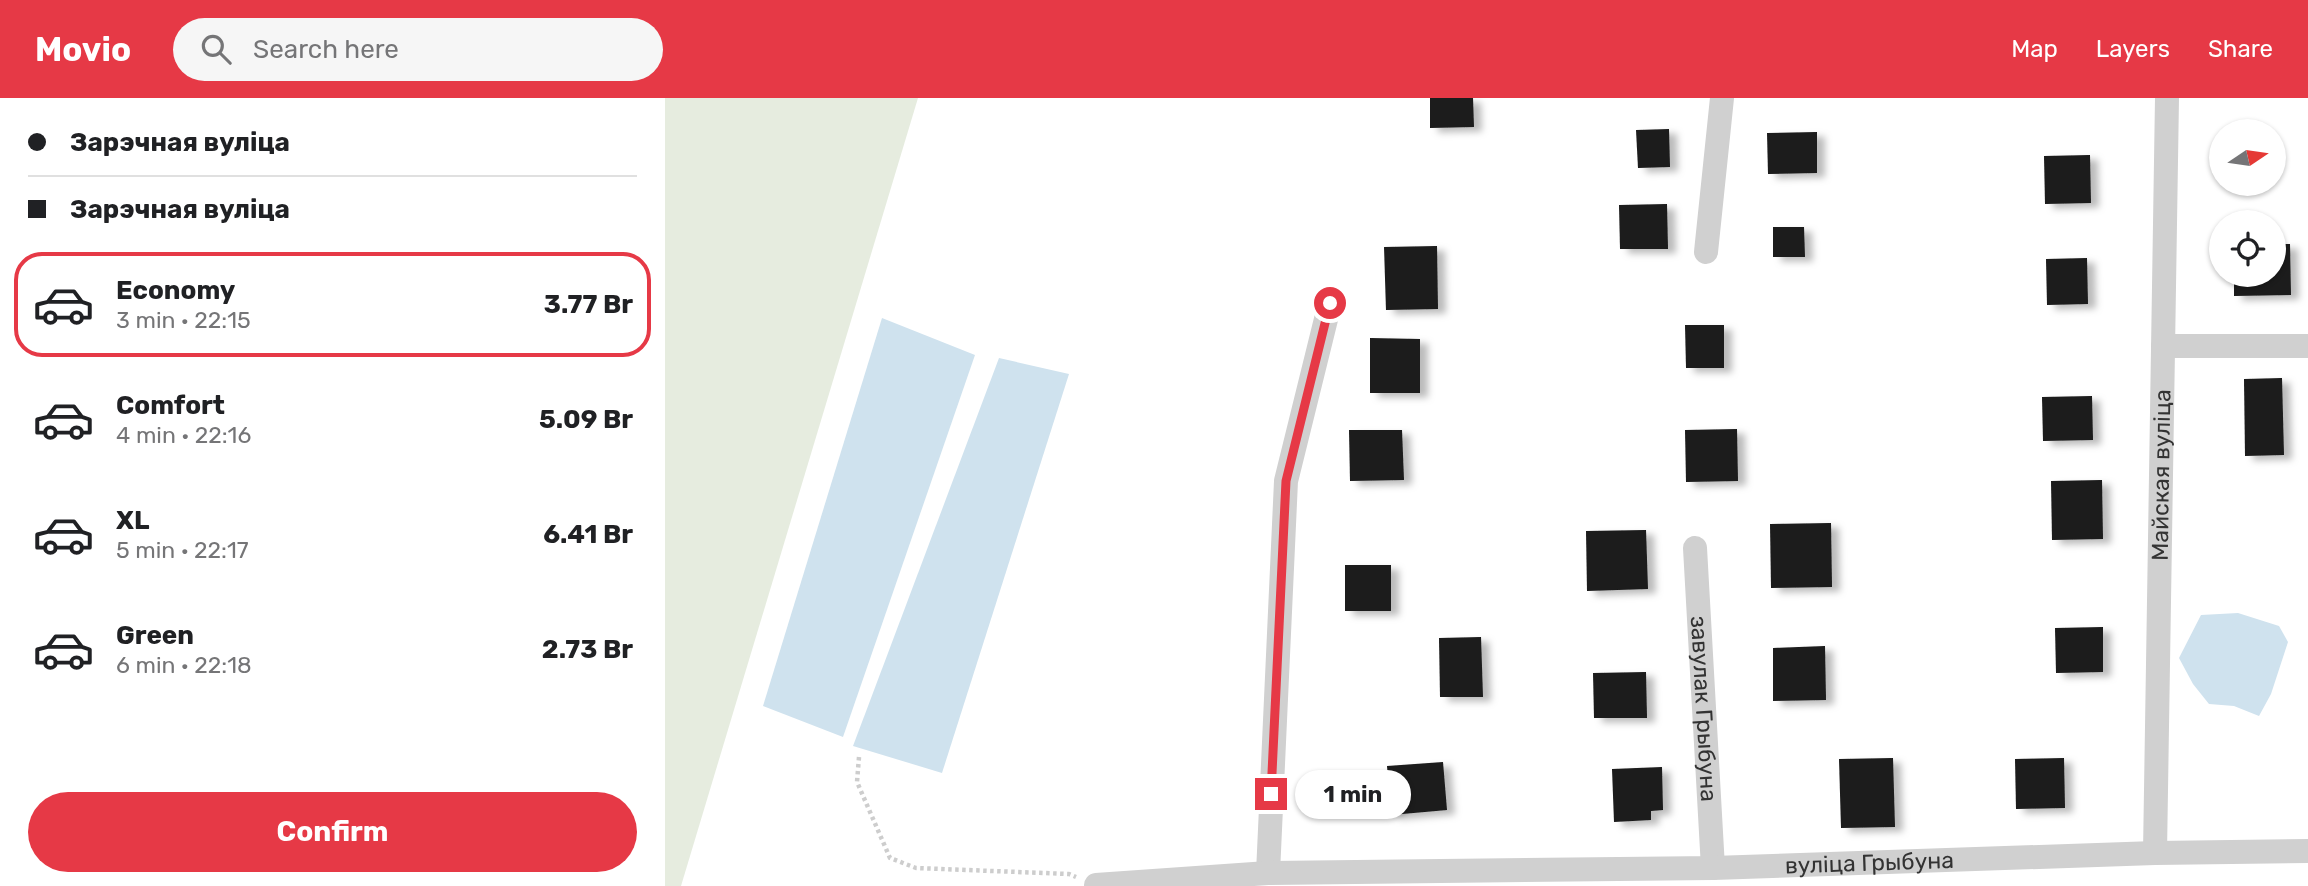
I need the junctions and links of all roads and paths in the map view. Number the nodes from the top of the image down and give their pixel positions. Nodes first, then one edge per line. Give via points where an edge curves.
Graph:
1 (1722, 98) edge
2 (2167, 98) edge
3 (1706, 251) dead end
4 (1330, 303) dead end
5 (2163, 346) junction
6 (2308, 346) edge
7 (1695, 548) dead end
8 (859, 757) dead end
9 (2308, 851) edge
10 (2155, 853) junction
11 (1713, 868) junction
12 (1268, 873) junction
13 (1096, 885) edge

1 - 3 street
2 - 5 street, Майская вуліца
4 - 12 street via 1286,481
5 - 6 street
5 - 10 street, Майская вуліца
7 - 11 street, завулак Грыбуна
8 - 13 path via 857,782 890,858 916,868 1069,874
9 - 10 street, вуліца Грыбуна
10 - 11 street, вуліца Грыбуна
11 - 12 street, вуліца Грыбуна
12 - 13 street, вуліца Грыбуна

